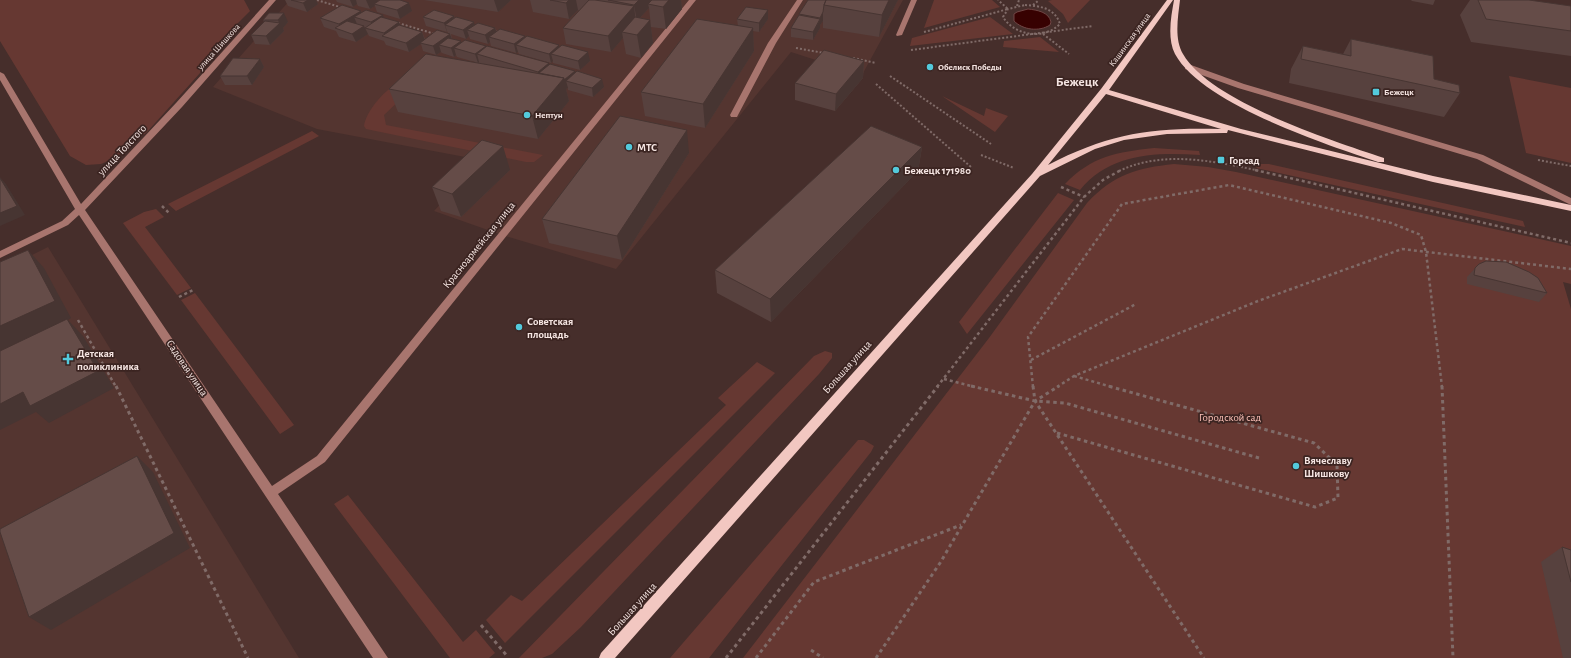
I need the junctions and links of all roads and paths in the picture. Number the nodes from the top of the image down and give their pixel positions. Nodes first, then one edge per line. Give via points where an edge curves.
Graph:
1 (273, 0) edge
2 (317, 0) edge
3 (693, 0) edge
4 (800, 0) edge
5 (914, 0) edge
6 (998, 0) edge
7 (1019, 0) edge
8 (1038, 0) edge
9 (1170, 0) edge
10 (1177, 0) edge
11 (1017, 6) junction
12 (1032, 6) junction
13 (347, 9) edge
14 (1008, 9) junction
15 (393, 22) edge
16 (1093, 26) dead end
17 (920, 33) dead end
18 (1043, 34) junction
19 (439, 35) edge
20 (899, 35) dead end
21 (908, 50) dead end
22 (1069, 54) dead end
23 (1188, 67) junction
24 (0, 74) edge
25 (890, 76) dead end
26 (876, 84) dead end
27 (1104, 91) junction
28 (179, 105) joint
29 (734, 115) dead end
30 (1238, 131) junction
31 (991, 144) dead end
32 (971, 166) dead end
33 (1035, 176) junction
34 (1433, 179) junction
35 (1571, 202) edge
36 (162, 206) dead end
37 (1571, 208) edge
38 (80, 210) junction
39 (170, 214) dead end
40 (1571, 243) edge
41 (1426, 252) junction
42 (0, 255) edge
43 (1571, 270) edge
44 (193, 290) dead end
45 (179, 297) dead end
46 (1136, 304) dead end
47 (78, 320) dead end
48 (1031, 360) junction
49 (1074, 376) junction
50 (944, 379) junction
51 (1035, 401) junction
52 (1056, 433) junction
53 (1259, 458) dead end
54 (270, 493) junction
55 (962, 525) junction
56 (481, 625) dead end
57 (812, 650) dead end
58 (508, 656) dead end
59 (248, 658) edge
60 (382, 658) edge
61 (606, 658) edge
62 (726, 658) edge
63 (756, 658) edge
64 (823, 658) edge
65 (876, 658) edge
66 (1204, 658) edge
67 (1453, 658) edge

1 - 28 street, улица Шишкова
2 - 13 path
3 - 54 street, Красноармейская улица via 321,459
4 - 29 street via 772,43
5 - 20 street
6 - 14 path
7 - 11 path
8 - 12 path
9 - 27 main road, Кашинская улица
10 - 23 main road via 1175,41 1179,55
11 - 12 path
11 - 14 path
12 - 18 path via 1050,11 1059,19 1060,24 1057,28
14 - 17 path
14 - 18 path via 1003,18 1010,26 1025,33
15 - 19 path
16 - 18 path
18 - 21 path
18 - 22 path
23 - 34 main road via 1219,91 1262,114
23 - 35 street via 1241,86 1480,157
24 - 38 street, Садовая улица
25 - 31 path
26 - 32 path
27 - 30 main road
27 - 33 main road, Большая улица
28 - 38 street, улица Толстого
30 - 33 main road via 1156,133 1110,141 1062,161
30 - 34 main road
33 - 61 main road, Большая улица
34 - 37 main road
36 - 39 path
38 - 42 street, улица Толстого via 65,223
38 - 54 street, Садовая улица
40 - 50 path via 1231,166 1187,159 1143,162 1104,178 1084,197
41 - 43 path
41 - 48 path via 1421,235 1391,222 1230,185 1122,204 1028,337
41 - 49 path via 1402,249 1258,301
41 - 67 path via 1442,378
44 - 45 path
46 - 48 path
47 - 59 path via 119,390
48 - 51 path
49 - 51 path
49 - 52 path via 1314,443 1337,465 1338,498 1315,506
50 - 51 path
50 - 62 path
51 - 52 path
51 - 53 path via 1065,403
51 - 55 path
52 - 66 path
54 - 60 street, Садовая улица
55 - 63 path via 814,582
55 - 65 path via 940,563
56 - 58 path
57 - 64 path

